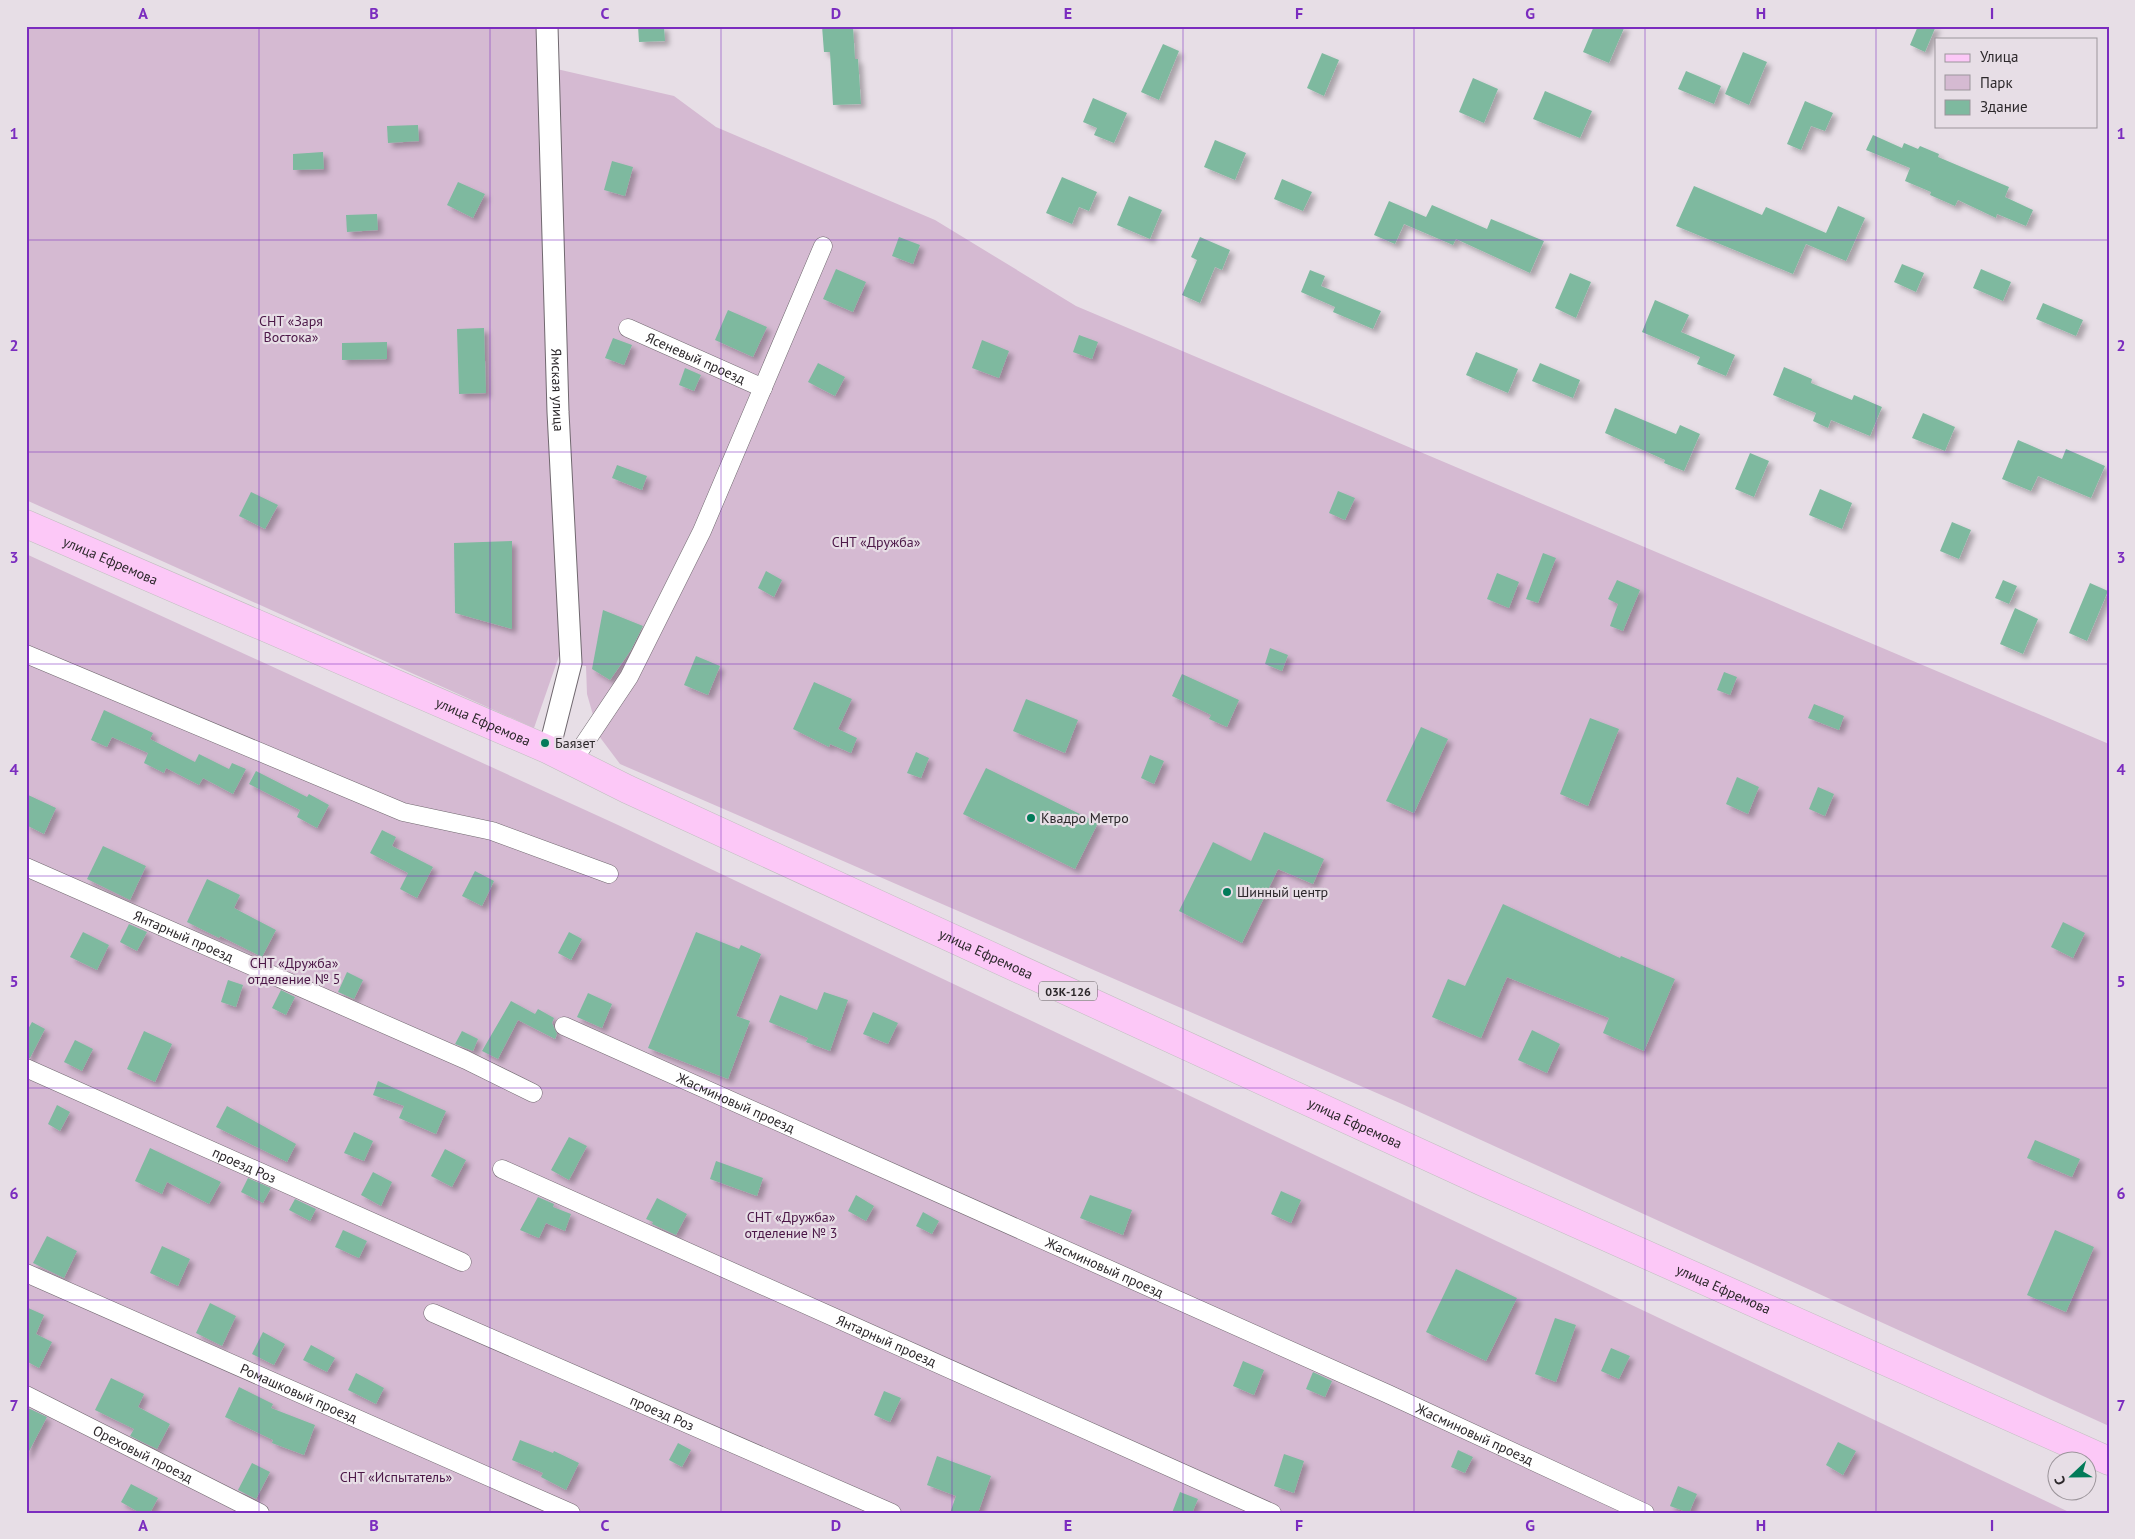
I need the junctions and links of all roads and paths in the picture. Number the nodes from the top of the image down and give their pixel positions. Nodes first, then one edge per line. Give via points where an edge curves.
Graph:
1 (546, 26) edge
2 (823, 246) dead end
3 (628, 328) dead end
4 (763, 388) junction
5 (26, 524) edge
6 (26, 654) edge
7 (561, 756) junction
8 (26, 867) edge
9 (609, 874) dead end
10 (564, 1026) dead end
11 (26, 1068) edge
12 (533, 1093) dead end
13 (502, 1169) dead end
14 (462, 1262) dead end
15 (26, 1273) edge
16 (433, 1313) dead end
17 (26, 1395) edge
18 (2109, 1461) edge
19 (260, 1513) edge
20 (570, 1513) edge
21 (892, 1513) edge
22 (1272, 1513) edge
23 (1645, 1513) edge

1 - 7 street, Ямская улица via 558,403 571,663
2 - 4 street
3 - 4 street, Ясеневый проезд
4 - 7 street via 702,531 629,678
5 - 7 main road, улица Ефремова / 03К-126
6 - 9 street via 403,812 492,831
7 - 18 main road, улица Ефремова / 03К-126 via 1464,1173
8 - 12 street, Янтарный проезд via 457,1056
10 - 23 street, Жасминовый проезд via 1379,1390
11 - 14 street, проезд Роз
13 - 22 street, Янтарный проезд
15 - 20 street, Ромашковый проезд
16 - 21 street, проезд Роз
17 - 19 street, Ореховый проезд

